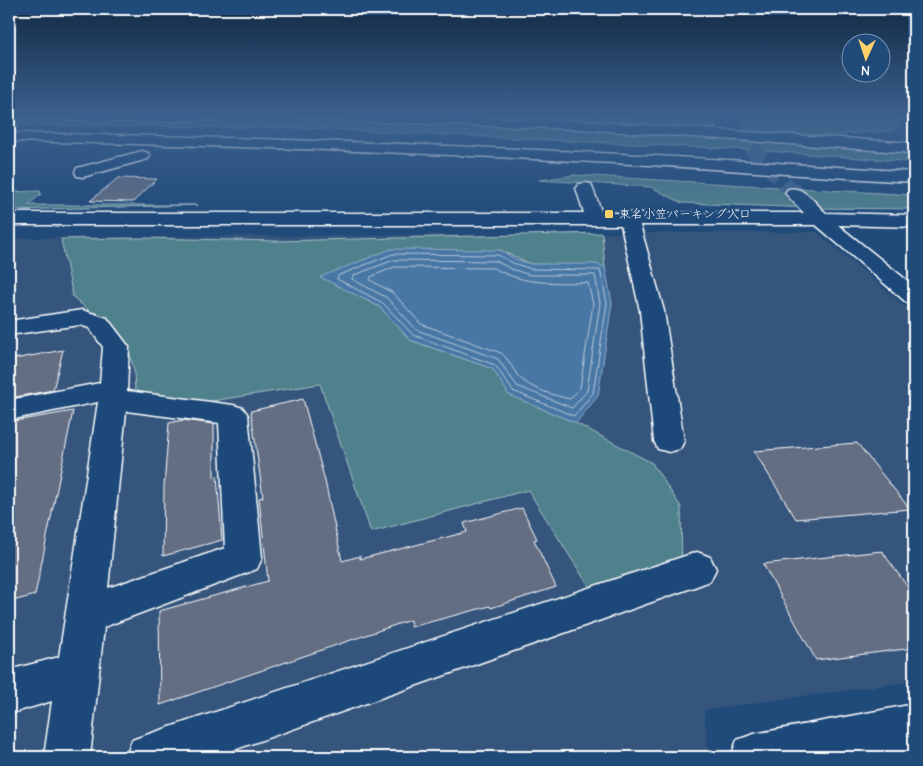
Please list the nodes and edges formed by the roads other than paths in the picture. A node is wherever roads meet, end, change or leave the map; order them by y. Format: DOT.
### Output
graph roads {
  1 [pos="497,152"];
  2 [pos="675,152"];
  3 [pos="142,156"];
  4 [pos="914,167"];
  5 [pos="547,168"];
  6 [pos="83,172"];
  7 [pos="914,178"];
  8 [pos="914,183"];
  9 [pos="585,188"];
  10 [pos="794,193"];
  11 [pos="9,219"];
  12 [pos="595,220"];
  13 [pos="628,220"];
  14 [pos="822,220"];
  15 [pos="914,221"];
  16 [pos="914,297"];
  17 [pos="9,328"];
  18 [pos="112,394"];
  19 [pos="9,410"];
  20 [pos="669,441"];
  21 [pos="697,569"];
  22 [pos="85,615"];
  23 [pos="78,673"];
  24 [pos="9,692"];
  25 [pos="914,727"];
  26 [pos="67,757"];
  27 [pos="149,757"];
  28 [pos="754,757"];
  1 -- 7 [label="main road"];
  2 -- 4 [label="main road"];
  3 -- 6 [label="main road"];
  5 -- 8 [label="main road"];
  9 -- 12 [label="main road"];
  10 -- 14 [label="main road"];
  11 -- 12 [label="main road"];
  12 -- 13 [label="main road"];
  13 -- 14 [label="main road"];
  13 -- 20 [label="main road"];
  14 -- 15 [label="main road"];
  14 -- 16 [label="main road"];
  17 -- 18 [label="main road"];
  18 -- 19 [label="main road"];
  18 -- 22 [label="main road"];
  18 -- 22 [label="main road"];
  21 -- 27 [label="main road"];
  22 -- 23 [label="main road"];
  23 -- 24 [label="main road"];
  23 -- 26 [label="main road"];
  25 -- 28 [label="main road"];
}
